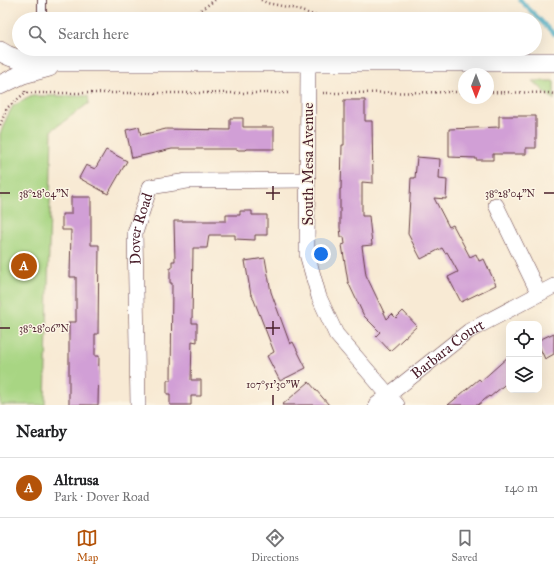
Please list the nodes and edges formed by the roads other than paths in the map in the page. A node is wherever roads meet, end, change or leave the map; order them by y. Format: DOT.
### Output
graph roads {
  1 [pos="42,0"];
  2 [pos="42,12"];
  3 [pos="0,51"];
  4 [pos="72,62"];
  5 [pos="554,62"];
  6 [pos="308,63"];
  7 [pos="0,85"];
  8 [pos="308,180"];
  9 [pos="496,205"];
  10 [pos="554,286"];
  11 [pos="538,294"];
  12 [pos="393,400"];
  13 [pos="138,405"];
  14 [pos="376,405"];
  1 -- 2 [label="lane"];
  3 -- 4 [label="street"];
  4 -- 6 [label="street"];
  4 -- 7 [label="street"];
  5 -- 6 [label="street"];
  6 -- 8 [label="street, South Mesa Avenue"];
  8 -- 12 [label="street, South Mesa Avenue"];
  8 -- 13 [label="street, Dover Road"];
  9 -- 11 [label="street"];
  10 -- 11 [label="street, Barbara Court"];
  11 -- 12 [label="street, Barbara Court"];
  12 -- 14 [label="street, Barbara Court"];
}
